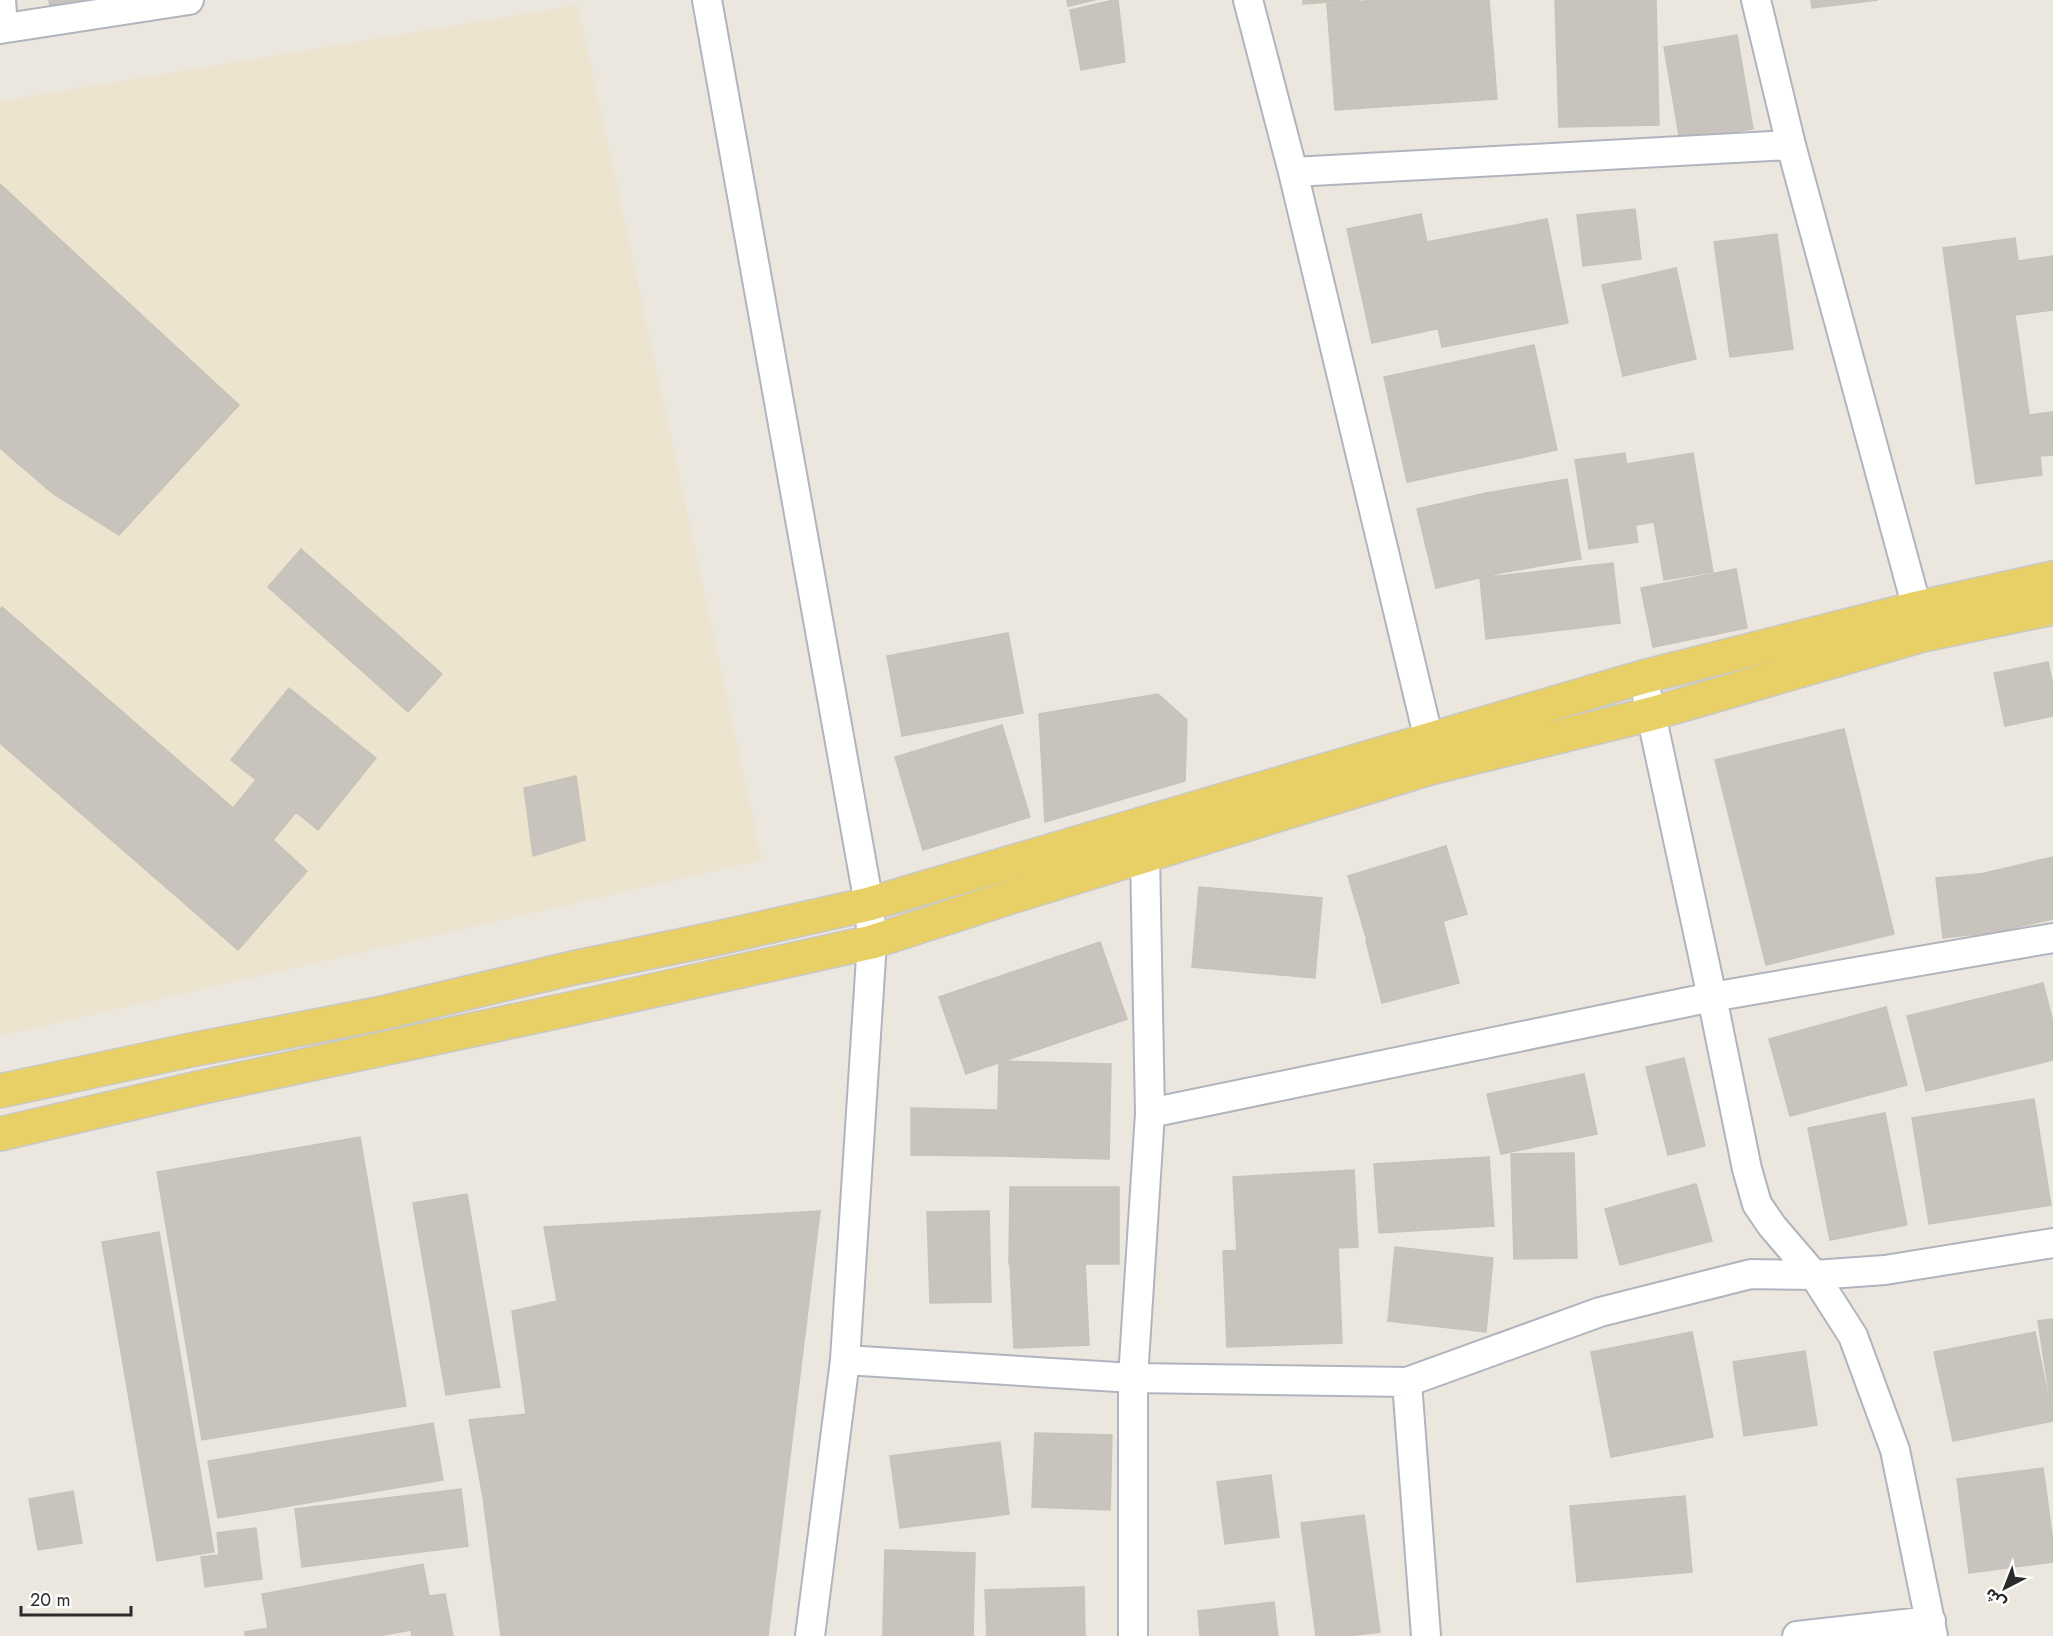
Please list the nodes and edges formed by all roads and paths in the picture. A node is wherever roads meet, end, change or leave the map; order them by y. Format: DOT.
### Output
graph roads {
  1 [pos="1,0"];
  2 [pos="189,0"];
  3 [pos="707,0"];
  4 [pos="1248,0"];
  5 [pos="1756,0"];
  6 [pos="2,28"];
  7 [pos="1791,145"];
  8 [pos="1293,172"];
  9 [pos="2053,578"];
  10 [pos="1917,608"];
  11 [pos="2053,608"];
  12 [pos="1643,677"];
  13 [pos="1651,714"];
  14 [pos="1429,740"];
  15 [pos="1145,855"];
  16 [pos="869,904"];
  17 [pos="2053,938"];
  18 [pos="872,942"];
  19 [pos="1712,997"];
  20 [pos="0,1090"];
  21 [pos="1150,1113"];
  22 [pos="0,1134"];
  23 [pos="2053,1243"];
  24 [pos="1814,1275"];
  25 [pos="845,1360"];
  26 [pos="1132,1378"];
  27 [pos="1407,1382"];
  28 [pos="1932,1628"];
  29 [pos="810,1636"];
  30 [pos="1133,1636"];
  31 [pos="1426,1636"];
  32 [pos="1797,1636"];
  1 -- 6 [label="street"];
  2 -- 6 [label="street"];
  3 -- 16 [label="street"];
  4 -- 8 [label="street"];
  5 -- 7 [label="street"];
  7 -- 8 [label="street"];
  7 -- 10 [label="street"];
  8 -- 14 [label="street"];
  9 -- 10 [label="main road"];
  10 -- 12 [label="main road"];
  11 -- 13 [label="main road"];
  12 -- 13 [label="street"];
  12 -- 14 [label="main road"];
  13 -- 15 [label="main road"];
  13 -- 19 [label="street"];
  14 -- 16 [label="main road"];
  15 -- 18 [label="main road"];
  15 -- 21 [label="street"];
  16 -- 18 [label="street"];
  16 -- 20 [label="main road"];
  17 -- 19 [label="street"];
  18 -- 22 [label="main road"];
  18 -- 25 [label="street"];
  19 -- 21 [label="street"];
  19 -- 24 [label="street"];
  21 -- 26 [label="street"];
  23 -- 24 [label="street"];
  24 -- 27 [label="street"];
  24 -- 28 [label="street"];
  25 -- 26 [label="street"];
  25 -- 29 [label="street"];
  26 -- 27 [label="street"];
  26 -- 30 [label="street"];
  27 -- 31 [label="street"];
  28 -- 32 [label="street"];
}
